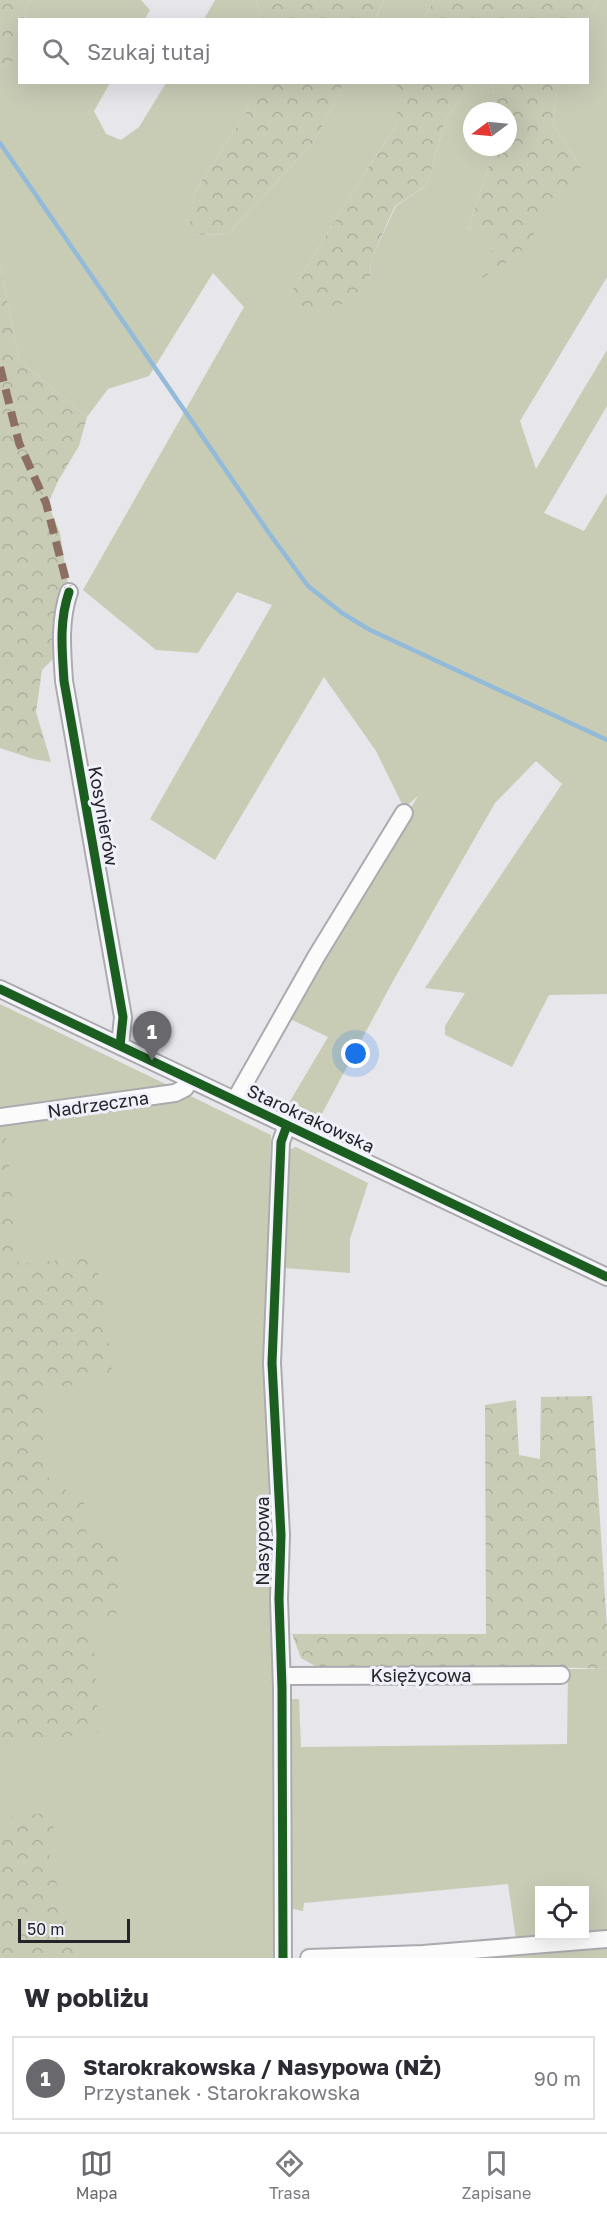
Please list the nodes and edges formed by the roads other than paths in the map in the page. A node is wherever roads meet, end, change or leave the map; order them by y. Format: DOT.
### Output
graph roads {
  1 [pos="69,591"];
  2 [pos="404,813"];
  3 [pos="0,989"];
  4 [pos="120,1046"];
  5 [pos="190,1080"];
  6 [pos="235,1100"];
  7 [pos="0,1117"];
  8 [pos="286,1125"];
  9 [pos="607,1277"];
  10 [pos="561,1675"];
  11 [pos="282,1676"];
  12 [pos="607,1939"];
  13 [pos="283,1958"];
  14 [pos="309,1958"];
  1 -- 4 [label="street, Kosynierów"];
  2 -- 6 [label="street"];
  3 -- 4 [label="street, Starokrakowska"];
  4 -- 5 [label="street, Starokrakowska"];
  5 -- 6 [label="street, Starokrakowska"];
  5 -- 7 [label="street, Nadrzeczna"];
  6 -- 8 [label="street, Starokrakowska"];
  8 -- 9 [label="street, Starokrakowska"];
  8 -- 11 [label="street, Nasypowa"];
  10 -- 11 [label="street, Księżycowa"];
  11 -- 13 [label="street, Nasypowa"];
  12 -- 14 [label="street"];
}
